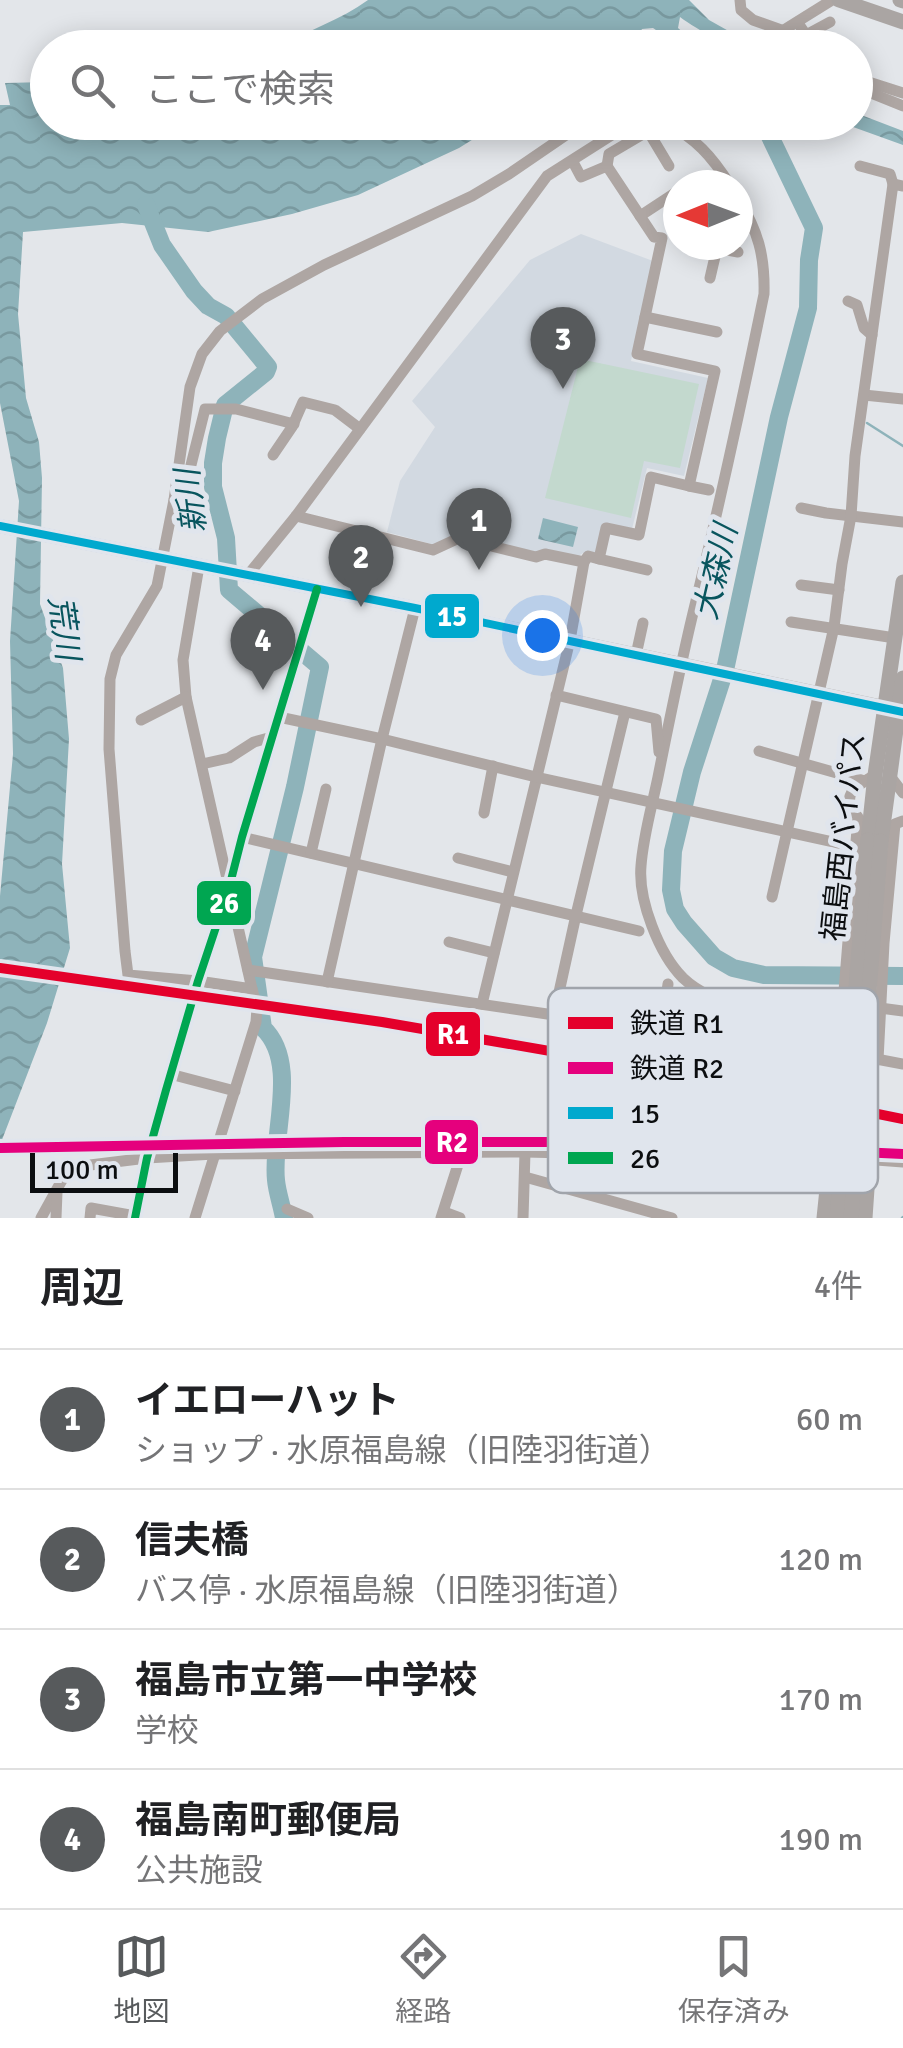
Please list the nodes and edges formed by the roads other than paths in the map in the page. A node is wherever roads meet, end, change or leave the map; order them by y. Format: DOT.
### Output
graph roads {
  1 [pos="740,0"];
  2 [pos="836,0"];
  3 [pos="830,22"];
  4 [pos="903,22"];
  5 [pos="798,23"];
  6 [pos="771,30"];
  7 [pos="785,30"];
  8 [pos="803,30"];
  9 [pos="815,30"];
  10 [pos="873,83"];
  11 [pos="903,93"];
  12 [pos="873,94"];
  13 [pos="903,106"];
  14 [pos="558,140"];
  15 [pos="605,140"];
  16 [pos="633,140"];
  17 [pos="653,140"];
  18 [pos="693,140"];
  19 [pos="572,162"];
  20 [pos="607,166"];
  21 [pos="669,166"];
  22 [pos="860,166"];
  23 [pos="720,170"];
  24 [pos="898,185"];
  25 [pos="663,201"];
  26 [pos="640,216"];
  27 [pos="753,226"];
  28 [pos="662,238"];
  29 [pos="714,260"];
  30 [pos="710,278"];
  31 [pos="848,302"];
  32 [pos="645,318"];
  33 [pos="717,332"];
  34 [pos="872,335"];
  35 [pos="864,394"];
  36 [pos="903,399"];
  37 [pos="294,424"];
  38 [pos="360,429"];
  39 [pos="273,454"];
  40 [pos="689,486"];
  41 [pos="708,490"];
  42 [pos="174,500"];
  43 [pos="800,508"];
  44 [pos="296,516"];
  45 [pos="851,516"];
  46 [pos="903,522"];
  47 [pos="0,526"];
  48 [pos="162,558"];
  49 [pos="599,559"];
  50 [pos="584,562"];
  51 [pos="199,566"];
  52 [pos="648,570"];
  53 [pos="248,575"];
  54 [pos="801,585"];
  55 [pos="317,589"];
  56 [pos="839,590"];
  57 [pos="902,591"];
  58 [pos="415,608"];
  59 [pos="791,622"];
  60 [pos="643,623"];
  61 [pos="834,627"];
  62 [pos="895,638"];
  63 [pos="570,640"];
  64 [pos="636,655"];
  65 [pos="685,666"];
  66 [pos="903,678"];
  67 [pos="556,694"];
  68 [pos="820,694"];
  69 [pos="186,697"];
  70 [pos="896,710"];
  71 [pos="625,712"];
  72 [pos="279,717"];
  73 [pos="142,720"];
  74 [pos="272,737"];
  75 [pos="382,738"];
  76 [pos="758,751"];
  77 [pos="662,753"];
  78 [pos="202,764"];
  79 [pos="802,764"];
  80 [pos="493,766"];
  81 [pos="536,777"];
  82 [pos="877,777"];
  83 [pos="326,789"];
  84 [pos="605,792"];
  85 [pos="903,792"];
  86 [pos="655,803"];
  87 [pos="484,813"];
  88 [pos="903,821"];
  89 [pos="786,832"];
  90 [pos="242,837"];
  91 [pos="869,843"];
  92 [pos="311,853"];
  93 [pos="458,858"];
  94 [pos="897,860"];
  95 [pos="355,863"];
  96 [pos="513,872"];
  97 [pos="229,888"];
  98 [pos="772,897"];
  99 [pos="506,900"];
  100 [pos="576,915"];
  101 [pos="639,930"];
  102 [pos="449,942"];
  103 [pos="494,953"];
  104 [pos="248,970"];
  105 [pos="198,981"];
  106 [pos="327,982"];
  107 [pos="668,984"];
  108 [pos="560,988"];
  109 [pos="667,988"];
  110 [pos="696,988"];
  111 [pos="844,988"];
  112 [pos="857,988"];
  113 [pos="862,988"];
  114 [pos="252,989"];
  115 [pos="482,1004"];
  116 [pos="880,1008"];
  117 [pos="903,1011"];
  118 [pos="548,1014"];
  119 [pos="878,1025"];
  120 [pos="878,1060"];
  121 [pos="903,1064"];
  122 [pos="170,1074"];
  123 [pos="235,1092"];
  124 [pos="462,1152"];
  125 [pos="525,1152"];
  126 [pos="548,1153"];
  127 [pos="214,1154"];
  128 [pos="147,1158"];
  129 [pos="878,1161"];
  130 [pos="903,1162"];
  131 [pos="524,1178"];
  132 [pos="548,1184"];
  133 [pos="56,1189"];
  134 [pos="579,1193"];
  135 [pos="828,1193"];
  136 [pos="839,1193"];
  137 [pos="852,1193"];
  138 [pos="865,1193"];
  139 [pos="620,1204"];
  140 [pos="287,1209"];
  141 [pos="442,1215"];
  142 [pos="135,1217"];
  143 [pos="41,1218"];
  144 [pos="56,1218"];
  145 [pos="90,1218"];
  146 [pos="195,1218"];
  147 [pos="308,1218"];
  148 [pos="460,1218"];
  149 [pos="523,1218"];
  150 [pos="621,1218"];
  151 [pos="672,1218"];
  152 [pos="824,1218"];
  153 [pos="837,1218"];
  154 [pos="851,1218"];
  155 [pos="864,1218"];
  1 -- 6 [label="street"];
  2 -- 4 [label="highway"];
  2 -- 5 [label="street"];
  3 -- 9 [label="street"];
  5 -- 7 [label="street"];
  5 -- 8 [label="street"];
  10 -- 11 [label="street"];
  12 -- 13 [label="street"];
  14 -- 42 [label="street"];
  15 -- 19 [label="street"];
  16 -- 20 [label="street"];
  17 -- 21 [label="street"];
  18 -- 23 [label="street"];
  19 -- 20 [label="street"];
  19 -- 38 [label="street"];
  20 -- 26 [label="street"];
  22 -- 24 [label="street"];
  24 -- 34 [label="street"];
  25 -- 26 [label="street"];
  26 -- 28 [label="street"];
  27 -- 65 [label="street"];
  28 -- 32 [label="street"];
  29 -- 30 [label="street"];
  31 -- 34 [label="street"];
  32 -- 33 [label="street"];
  32 -- 40 [label="street"];
  34 -- 35 [label="street"];
  35 -- 36 [label="street"];
  35 -- 45 [label="street"];
  37 -- 38 [label="street"];
  37 -- 39 [label="street"];
  37 -- 42 [label="street"];
  38 -- 44 [label="street"];
  40 -- 41 [label="street"];
  40 -- 49 [label="street"];
  42 -- 48 [label="street"];
  43 -- 45 [label="street"];
  44 -- 50 [label="street"];
  44 -- 53 [label="street"];
  45 -- 46 [label="street"];
  45 -- 56 [label="street"];
  47 -- 48 [label="main road"];
  48 -- 51 [label="main road"];
  48 -- 105 [label="street"];
  49 -- 50 [label="street"];
  49 -- 52 [label="street"];
  50 -- 63 [label="street"];
  51 -- 53 [label="main road"];
  51 -- 69 [label="street"];
  53 -- 55 [label="main road"];
  54 -- 56 [label="street"];
  55 -- 58 [label="main road"];
  55 -- 72 [label="street"];
  56 -- 61 [label="street"];
  57 -- 62 [label="highway, 福島西バイパス"];
  58 -- 63 [label="main road"];
  58 -- 75 [label="street"];
  59 -- 61 [label="street"];
  60 -- 64 [label="street"];
  61 -- 62 [label="street"];
  61 -- 68 [label="street"];
  62 -- 70 [label="highway, 福島西バイパス"];
  63 -- 64 [label="main road"];
  63 -- 67 [label="street"];
  64 -- 65 [label="main road"];
  65 -- 68 [label="main road"];
  65 -- 77 [label="street"];
  66 -- 70 [label="highway, 福島西バイパス"];
  67 -- 71 [label="street"];
  67 -- 81 [label="street"];
  68 -- 70 [label="main road"];
  68 -- 79 [label="street"];
  69 -- 73 [label="street"];
  69 -- 78 [label="street"];
  70 -- 82 [label="highway, 福島西バイパス"];
  71 -- 77 [label="street"];
  71 -- 84 [label="street"];
  72 -- 74 [label="street"];
  72 -- 75 [label="street"];
  74 -- 78 [label="street"];
  74 -- 90 [label="street"];
  75 -- 80 [label="street"];
  75 -- 95 [label="street"];
  76 -- 79 [label="street"];
  77 -- 86 [label="street"];
  78 -- 97 [label="street"];
  79 -- 82 [label="street"];
  79 -- 89 [label="street"];
  80 -- 81 [label="street"];
  80 -- 87 [label="street"];
  81 -- 84 [label="street"];
  81 -- 96 [label="street"];
  82 -- 85 [label="street"];
  82 -- 91 [label="highway, 福島西バイパス"];
  82 -- 91 [label="street"];
  83 -- 92 [label="street"];
  84 -- 86 [label="street"];
  84 -- 100 [label="street"];
  86 -- 89 [label="street"];
  86 -- 110 [label="street"];
  88 -- 94 [label="street"];
  89 -- 91 [label="street"];
  89 -- 98 [label="street"];
  90 -- 92 [label="street"];
  90 -- 97 [label="street"];
  91 -- 111 [label="street"];
  91 -- 112 [label="highway, 福島西バイパス, bridge"];
  91 -- 113 [label="highway, 福島西バイパス, bridge"];
  92 -- 95 [label="street"];
  93 -- 96 [label="street"];
  94 -- 116 [label="street"];
  95 -- 99 [label="street"];
  95 -- 106 [label="street"];
  96 -- 99 [label="street"];
  97 -- 104 [label="street"];
  97 -- 105 [label="street"];
  99 -- 100 [label="street"];
  99 -- 103 [label="street"];
  100 -- 101 [label="street"];
  100 -- 108 [label="street"];
  102 -- 103 [label="street"];
  103 -- 115 [label="street"];
  104 -- 106 [label="street"];
  104 -- 114 [label="street"];
  105 -- 114 [label="street"];
  105 -- 122 [label="street"];
  106 -- 115 [label="street"];
  107 -- 109 [label="street"];
  114 -- 123 [label="street"];
  115 -- 118 [label="street"];
  116 -- 117 [label="street"];
  116 -- 119 [label="street"];
  120 -- 121 [label="street"];
  122 -- 123 [label="street"];
  122 -- 128 [label="street"];
  123 -- 127 [label="street"];
  124 -- 125 [label="street"];
  124 -- 127 [label="street"];
  124 -- 141 [label="street"];
  125 -- 126 [label="street"];
  125 -- 131 [label="street"];
  127 -- 128 [label="street"];
  127 -- 146 [label="street"];
  128 -- 133 [label="street"];
  128 -- 142 [label="street"];
  129 -- 130 [label="street"];
  131 -- 132 [label="street"];
  131 -- 149 [label="street"];
  133 -- 143 [label="street"];
  133 -- 144 [label="street"];
  134 -- 139 [label="street"];
  135 -- 152 [label="highway"];
  136 -- 153 [label="highway, 福島西バイパス, bridge"];
  137 -- 154 [label="highway, 福島西バイパス, bridge"];
  138 -- 155 [label="highway"];
  139 -- 150 [label="street"];
  139 -- 151 [label="street"];
  140 -- 147 [label="street"];
  141 -- 148 [label="street"];
  142 -- 145 [label="street"];
}
